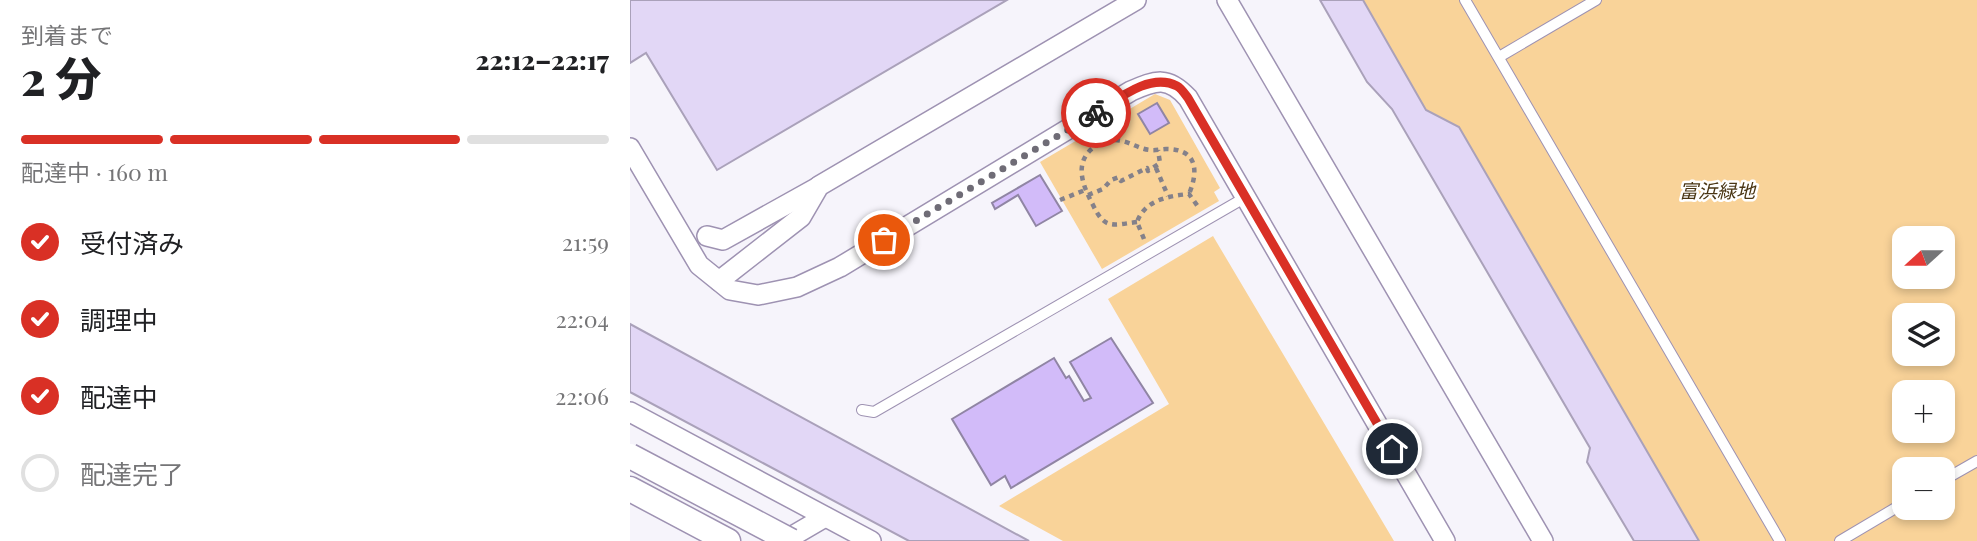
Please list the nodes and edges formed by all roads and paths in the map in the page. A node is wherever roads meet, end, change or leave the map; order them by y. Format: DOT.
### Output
graph roads {
  1 [pos="1136,0"];
  2 [pos="1227,0"];
  3 [pos="1465,0"];
  4 [pos="1596,0"];
  5 [pos="1499,57"];
  6 [pos="630,148"];
  7 [pos="1158,150"];
  8 [pos="1156,167"];
  9 [pos="819,186"];
  10 [pos="1087,193"];
  11 [pos="1189,194"];
  12 [pos="1168,196"];
  13 [pos="1246,197"];
  14 [pos="1060,200"];
  15 [pos="1208,220"];
  16 [pos="1137,222"];
  17 [pos="707,236"];
  18 [pos="1151,253"];
  19 [pos="719,281"];
  20 [pos="862,410"];
  21 [pos="630,412"];
  22 [pos="630,456"];
  23 [pos="1977,461"];
  24 [pos="1955,474"];
  25 [pos="630,488"];
  26 [pos="1892,510"];
  27 [pos="825,517"];
  28 [pos="728,541"];
  29 [pos="784,541"];
  30 [pos="791,541"];
  31 [pos="871,541"];
  32 [pos="1445,541"];
  33 [pos="1543,541"];
  34 [pos="1780,541"];
  35 [pos="1840,541"];
  1 -- 9 [label="street"];
  2 -- 33 [label="street"];
  3 -- 5 [label="lane"];
  4 -- 5 [label="lane"];
  5 -- 34 [label="lane"];
  6 -- 19 [label="street"];
  7 -- 8 [label="path"];
  7 -- 10 [label="path"];
  7 -- 11 [label="path"];
  8 -- 10 [label="path"];
  8 -- 12 [label="path"];
  9 -- 17 [label="street"];
  9 -- 19 [label="street"];
  10 -- 14 [label="path"];
  10 -- 16 [label="path"];
  11 -- 12 [label="path"];
  11 -- 15 [label="path"];
  12 -- 16 [label="path"];
  13 -- 15 [label="lane"];
  13 -- 19 [label="street"];
  13 -- 32 [label="street"];
  15 -- 18 [label="lane"];
  16 -- 18 [label="path"];
  18 -- 20 [label="lane"];
  21 -- 27 [label="street"];
  22 -- 30 [label="street, bridge"];
  23 -- 24 [label="lane"];
  25 -- 28 [label="street"];
  26 -- 35 [label="lane"];
  27 -- 29 [label="street"];
  27 -- 31 [label="street"];
}
